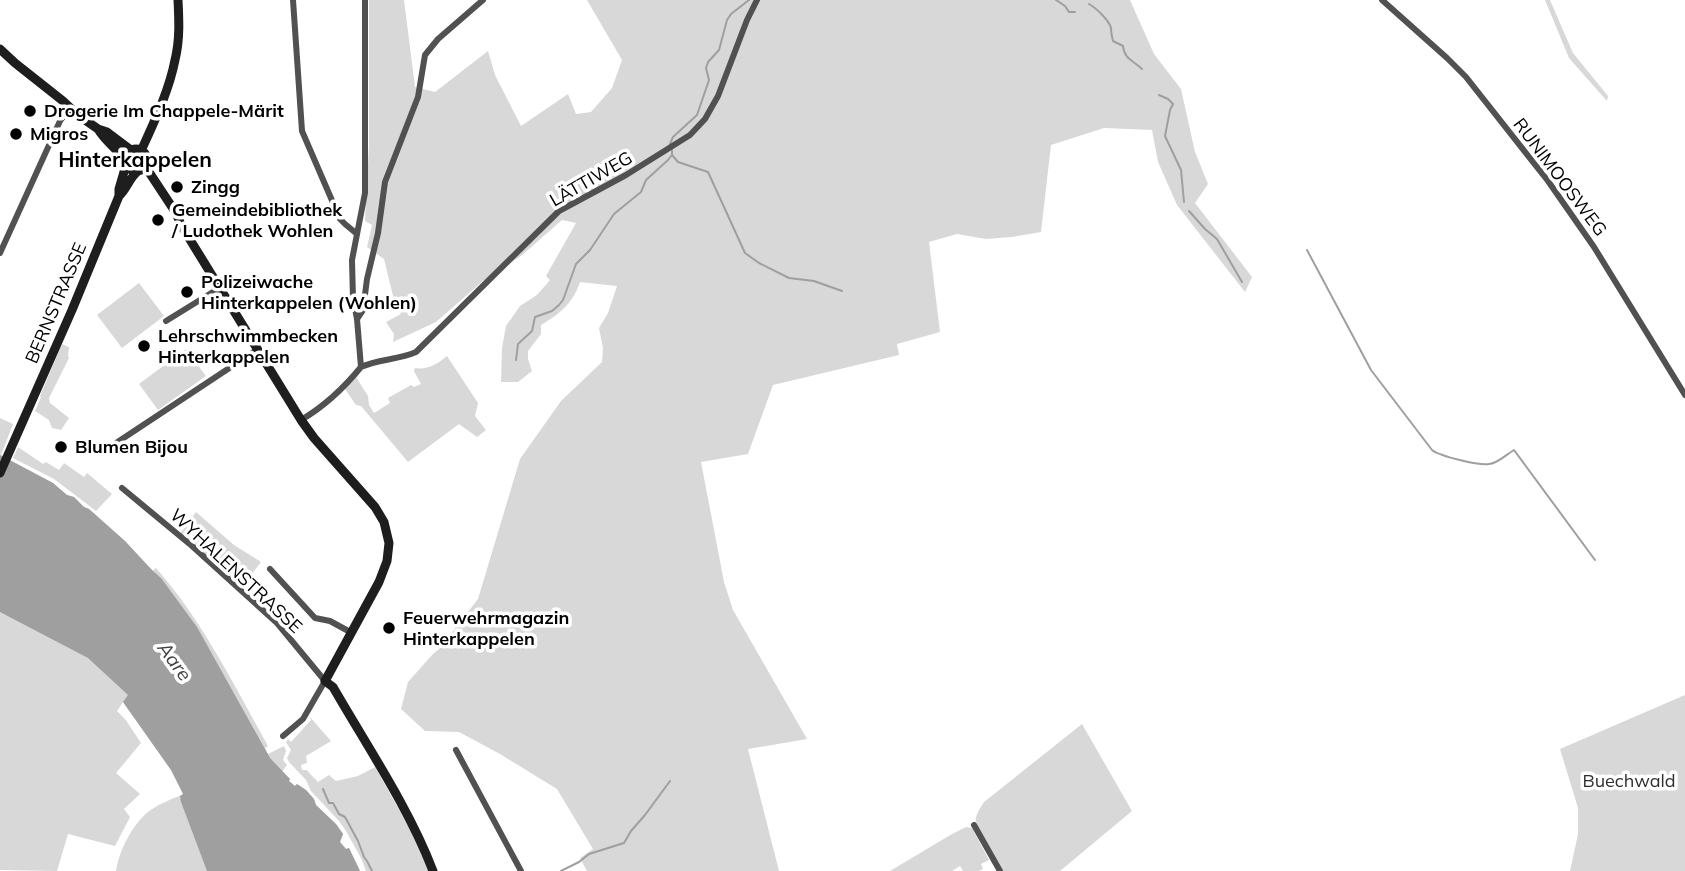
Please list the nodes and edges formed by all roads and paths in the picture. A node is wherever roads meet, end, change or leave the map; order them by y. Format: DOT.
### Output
graph roads {
  1 [pos="178,0"];
  2 [pos="293,0"];
  3 [pos="365,0"];
  4 [pos="483,0"];
  5 [pos="757,0"];
  6 [pos="1381,0"];
  7 [pos="0,49"];
  8 [pos="70,108"];
  9 [pos="98,129"];
  10 [pos="136,151"];
  11 [pos="126,163"];
  12 [pos="141,169"];
  13 [pos="119,197"];
  14 [pos="357,234"];
  15 [pos="0,253"];
  16 [pos="221,288"];
  17 [pos="357,319"];
  18 [pos="166,321"];
  19 [pos="258,349"];
  20 [pos="361,367"];
  21 [pos="1685,395"];
  22 [pos="301,420"];
  23 [pos="107,449"];
  24 [pos="0,473"];
  25 [pos="122,488"];
  26 [pos="270,569"];
  27 [pos="352,633"];
  28 [pos="325,681"];
  29 [pos="283,736"];
  30 [pos="456,750"];
  31 [pos="974,825"];
  32 [pos="433,871"];
  33 [pos="521,871"];
  34 [pos="1000,871"];
  1 -- 10 [label="street"];
  2 -- 14 [label="street"];
  3 -- 14 [label="street"];
  4 -- 17 [label="street"];
  5 -- 20 [label="street, LÄTTIWEG"];
  6 -- 21 [label="street, RUNIMOOSWEG"];
  7 -- 8 [label="street"];
  8 -- 9 [label="street"];
  8 -- 15 [label="street"];
  9 -- 10 [label="street"];
  9 -- 11 [label="street"];
  10 -- 11 [label="street"];
  10 -- 12 [label="street"];
  11 -- 12 [label="street"];
  11 -- 13 [label="street, BERNSTRASSE"];
  12 -- 13 [label="street, BERNSTRASSE"];
  12 -- 16 [label="street"];
  13 -- 24 [label="street, BERNSTRASSE"];
  14 -- 17 [label="street"];
  16 -- 18 [label="street"];
  16 -- 19 [label="street"];
  17 -- 20 [label="street"];
  19 -- 22 [label="street"];
  19 -- 23 [label="street"];
  20 -- 22 [label="street"];
  22 -- 27 [label="street"];
  25 -- 28 [label="street, WYHALENSTRASSE"];
  26 -- 27 [label="street"];
  27 -- 28 [label="street"];
  28 -- 29 [label="street"];
  28 -- 32 [label="street"];
  30 -- 33 [label="street"];
  31 -- 34 [label="street"];
}
